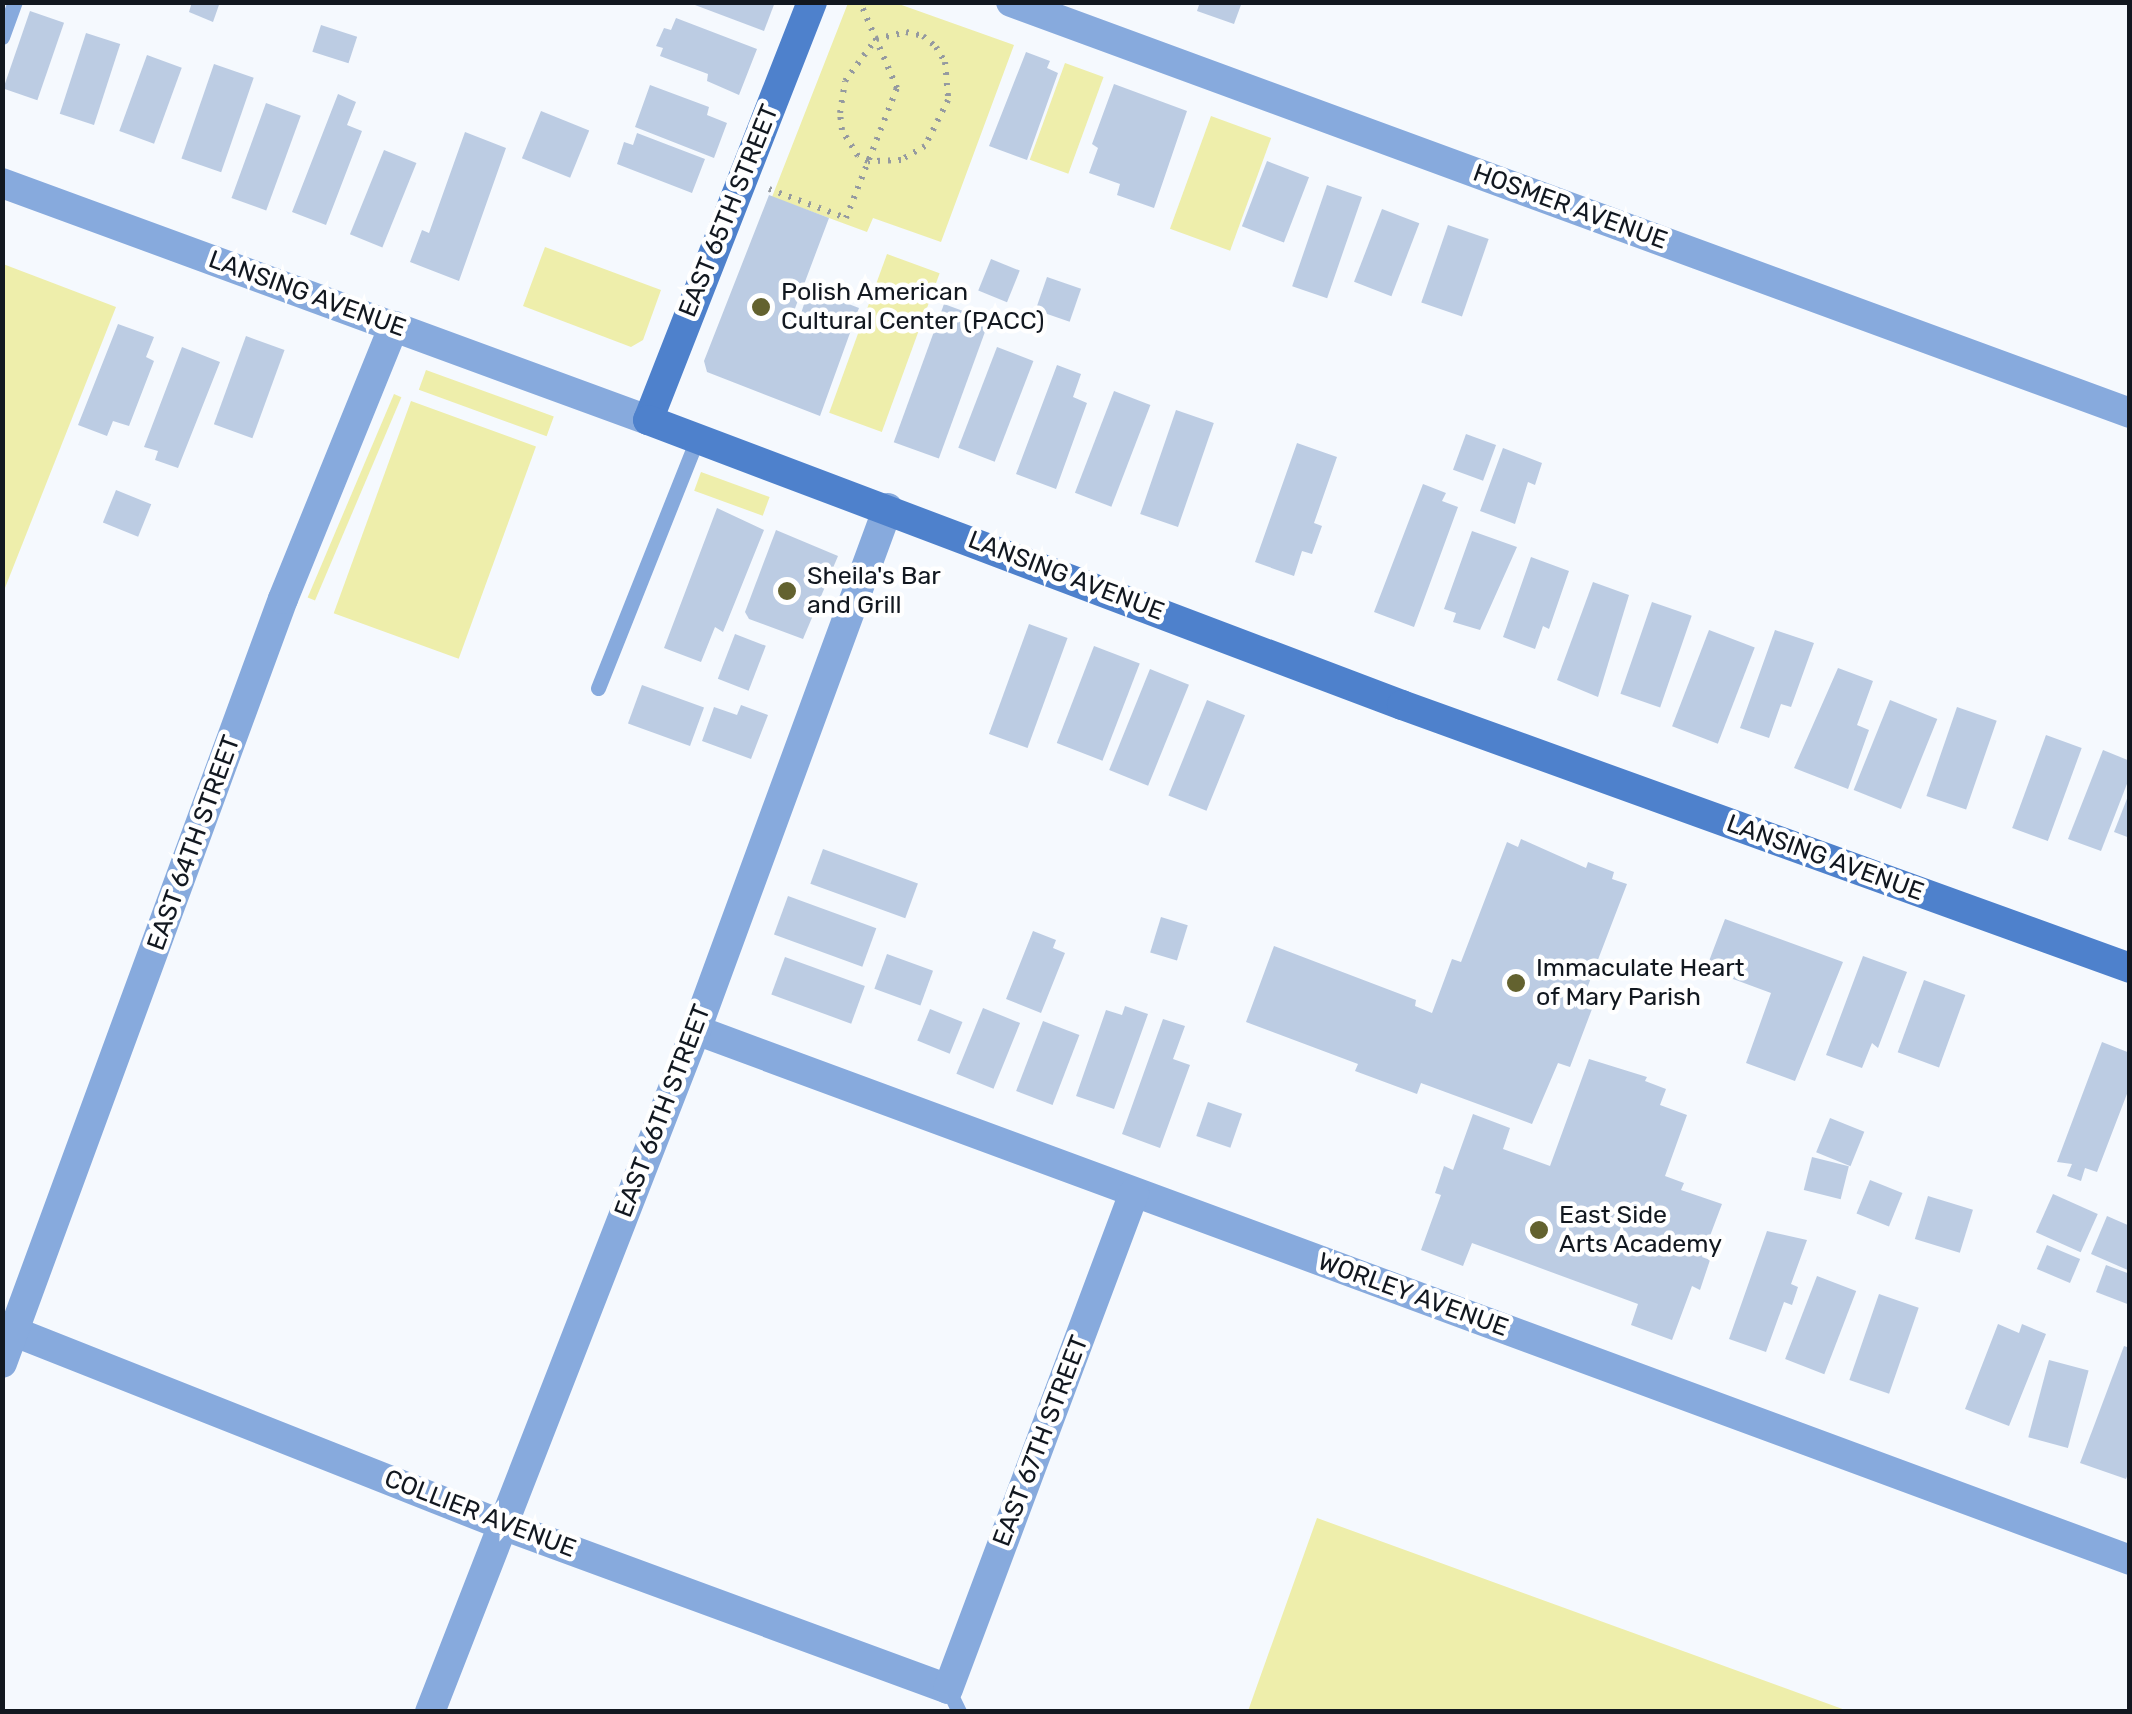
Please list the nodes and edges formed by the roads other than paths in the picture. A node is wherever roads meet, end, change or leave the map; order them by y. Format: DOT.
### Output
graph roads {
  1 [pos="15,2"];
  2 [pos="812,2"];
  3 [pos="1011,2"];
  4 [pos="2,37"];
  5 [pos="2,183"];
  6 [pos="394,326"];
  7 [pos="2130,413"];
  8 [pos="648,420"];
  9 [pos="697,439"];
  10 [pos="888,508"];
  11 [pos="598,688"];
  12 [pos="2130,968"];
  13 [pos="696,1030"];
  14 [pos="1134,1193"];
  15 [pos="15,1332"];
  16 [pos="2,1363"];
  17 [pos="500,1524"];
  18 [pos="2130,1560"];
  19 [pos="954,1700"];
  20 [pos="430,1712"];
  1 -- 4 [label="lane"];
  2 -- 8 [label="street, EAST 65TH STREET"];
  3 -- 7 [label="street, HOSMER AVENUE"];
  5 -- 6 [label="street, LANSING AVENUE"];
  6 -- 8 [label="street, LANSING AVENUE"];
  6 -- 15 [label="street, EAST 64TH STREET"];
  8 -- 9 [label="street, LANSING AVENUE"];
  9 -- 10 [label="street, LANSING AVENUE"];
  9 -- 11 [label="lane"];
  10 -- 12 [label="street, LANSING AVENUE"];
  10 -- 13 [label="street, EAST 66TH STREET"];
  13 -- 14 [label="street, WORLEY AVENUE"];
  13 -- 17 [label="street, EAST 66TH STREET"];
  14 -- 18 [label="street, WORLEY AVENUE"];
  14 -- 19 [label="street, EAST 67TH STREET"];
  15 -- 16 [label="street, EAST 64TH STREET"];
  15 -- 17 [label="street, COLLIER AVENUE"];
  17 -- 19 [label="street, COLLIER AVENUE"];
  17 -- 20 [label="street, EAST 66TH STREET"];
}
